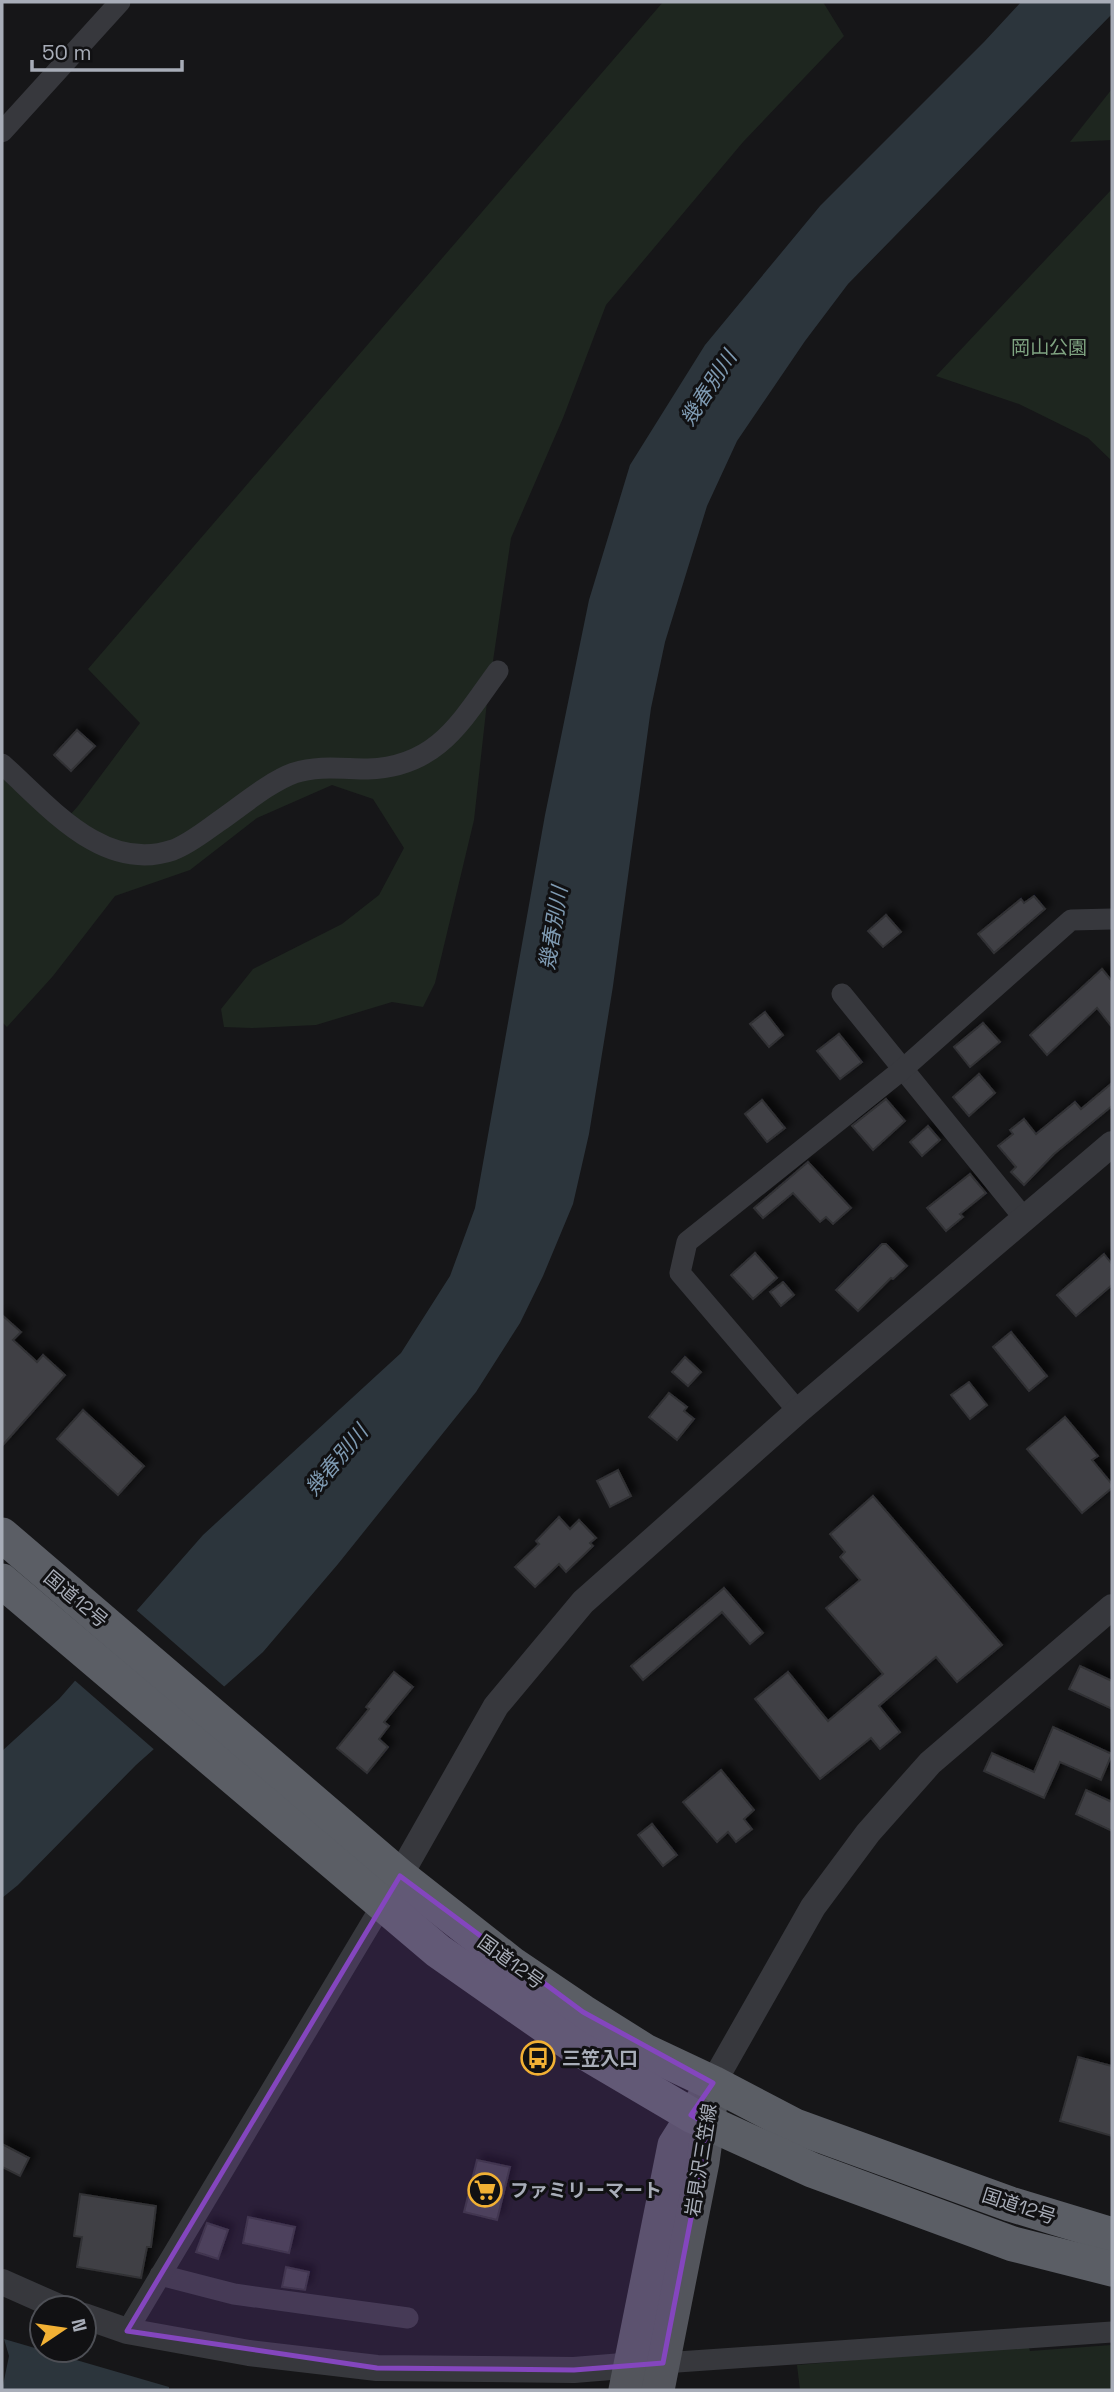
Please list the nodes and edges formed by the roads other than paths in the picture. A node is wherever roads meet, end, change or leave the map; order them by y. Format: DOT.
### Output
graph roads {
  1 [pos="120,2"];
  2 [pos="2,132"];
  3 [pos="498,671"];
  4 [pos="2,764"];
  5 [pos="1112,919"];
  6 [pos="842,994"];
  7 [pos="903,1069"];
  8 [pos="1112,1144"];
  9 [pos="1024,1218"];
  10 [pos="798,1411"];
  11 [pos="2,1535"];
  12 [pos="2,1581"];
  13 [pos="1112,1607"];
  14 [pos="253,1773"];
  15 [pos="400,1876"];
  16 [pos="382,1905"];
  17 [pos="713,2083"];
  18 [pos="700,2120"];
  19 [pos="1112,2235"];
  20 [pos="1112,2269"];
  21 [pos="160,2275"];
  22 [pos="2,2282"];
  23 [pos="29,2294"];
  24 [pos="408,2318"];
  25 [pos="98,2321"];
  26 [pos="127,2331"];
  27 [pos="1112,2332"];
  28 [pos="660,2377"];
  29 [pos="627,2378"];
  1 -- 2 [label="street"];
  3 -- 4 [label="street"];
  5 -- 7 [label="street"];
  6 -- 7 [label="street"];
  7 -- 9 [label="street"];
  7 -- 10 [label="street"];
  8 -- 9 [label="street"];
  9 -- 10 [label="street"];
  10 -- 15 [label="street"];
  11 -- 14 [label="highway, 国道12号"];
  12 -- 14 [label="highway, 国道12号"];
  13 -- 17 [label="street"];
  14 -- 15 [label="highway, 国道12号"];
  14 -- 16 [label="highway, 国道12号"];
  15 -- 16 [label="street"];
  15 -- 17 [label="highway, 国道12号"];
  16 -- 18 [label="highway, 国道12号"];
  16 -- 21 [label="street"];
  17 -- 18 [label="main road, 岩見沢三笠線"];
  17 -- 19 [label="highway, 国道12号"];
  18 -- 20 [label="highway, 国道12号"];
  18 -- 28 [label="main road, 岩見沢三笠線"];
  18 -- 29 [label="main road, 岩見沢三笠線"];
  21 -- 24 [label="street"];
  21 -- 26 [label="street"];
  22 -- 23 [label="street"];
  25 -- 26 [label="street"];
  26 -- 29 [label="street"];
  27 -- 28 [label="street"];
  28 -- 29 [label="street"];
}
